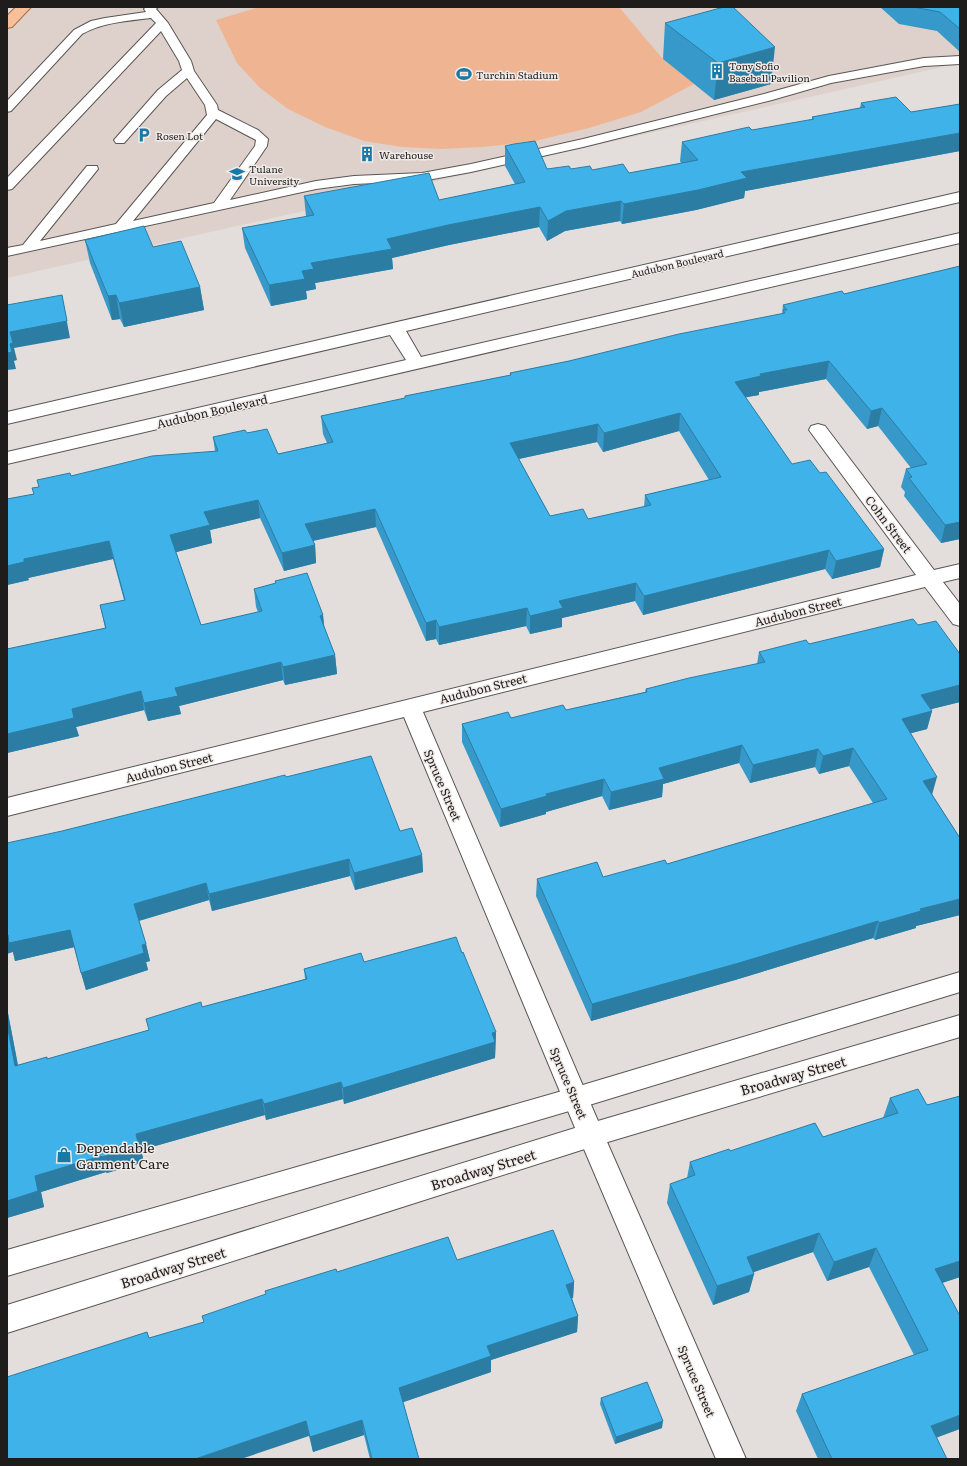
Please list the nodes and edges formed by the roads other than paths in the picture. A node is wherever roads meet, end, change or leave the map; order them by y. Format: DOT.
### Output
graph roads {
  1 [pos="24,7"];
  2 [pos="156,15"];
  3 [pos="7,24"];
  4 [pos="960,60"];
  5 [pos="188,71"];
  6 [pos="7,108"];
  7 [pos="212,112"];
  8 [pos="120,140"];
  9 [pos="92,169"];
  10 [pos="7,186"];
  11 [pos="960,197"];
  12 [pos="219,206"];
  13 [pos="120,228"];
  14 [pos="960,238"];
  15 [pos="27,248"];
  16 [pos="7,252"];
  17 [pos="395,328"];
  18 [pos="417,364"];
  19 [pos="7,418"];
  20 [pos="818,430"];
  21 [pos="7,458"];
  22 [pos="960,571"];
  23 [pos="930,578"];
  24 [pos="960,619"];
  25 [pos="410,706"];
  26 [pos="7,807"];
  27 [pos="960,982"];
  28 [pos="960,1026"];
  29 [pos="576,1098"];
  30 [pos="591,1135"];
  31 [pos="7,1263"];
  32 [pos="7,1319"];
  33 [pos="731,1459"];
  1 -- 3 [label="main road"];
  2 -- 5 [label="lane"];
  2 -- 6 [label="lane"];
  2 -- 10 [label="lane"];
  4 -- 12 [label="lane"];
  5 -- 7 [label="lane"];
  5 -- 8 [label="lane"];
  7 -- 12 [label="lane"];
  7 -- 13 [label="lane"];
  9 -- 15 [label="lane"];
  11 -- 17 [label="street, Audubon Boulevard"];
  12 -- 13 [label="lane"];
  13 -- 15 [label="lane"];
  14 -- 18 [label="street, Audubon Boulevard"];
  15 -- 16 [label="lane"];
  17 -- 18 [label="street"];
  17 -- 19 [label="street, Audubon Boulevard"];
  18 -- 21 [label="street, Audubon Boulevard"];
  20 -- 23 [label="street, Cohn Street"];
  22 -- 23 [label="street, Audubon Street"];
  23 -- 24 [label="street, Cohn Street"];
  23 -- 25 [label="street, Audubon Street"];
  25 -- 26 [label="street, Audubon Street"];
  25 -- 29 [label="street, Spruce Street"];
  27 -- 29 [label="street"];
  28 -- 30 [label="street, Broadway Street"];
  29 -- 30 [label="street, Spruce Street"];
  29 -- 31 [label="street"];
  30 -- 32 [label="street, Broadway Street"];
  30 -- 33 [label="street, Spruce Street"];
}
